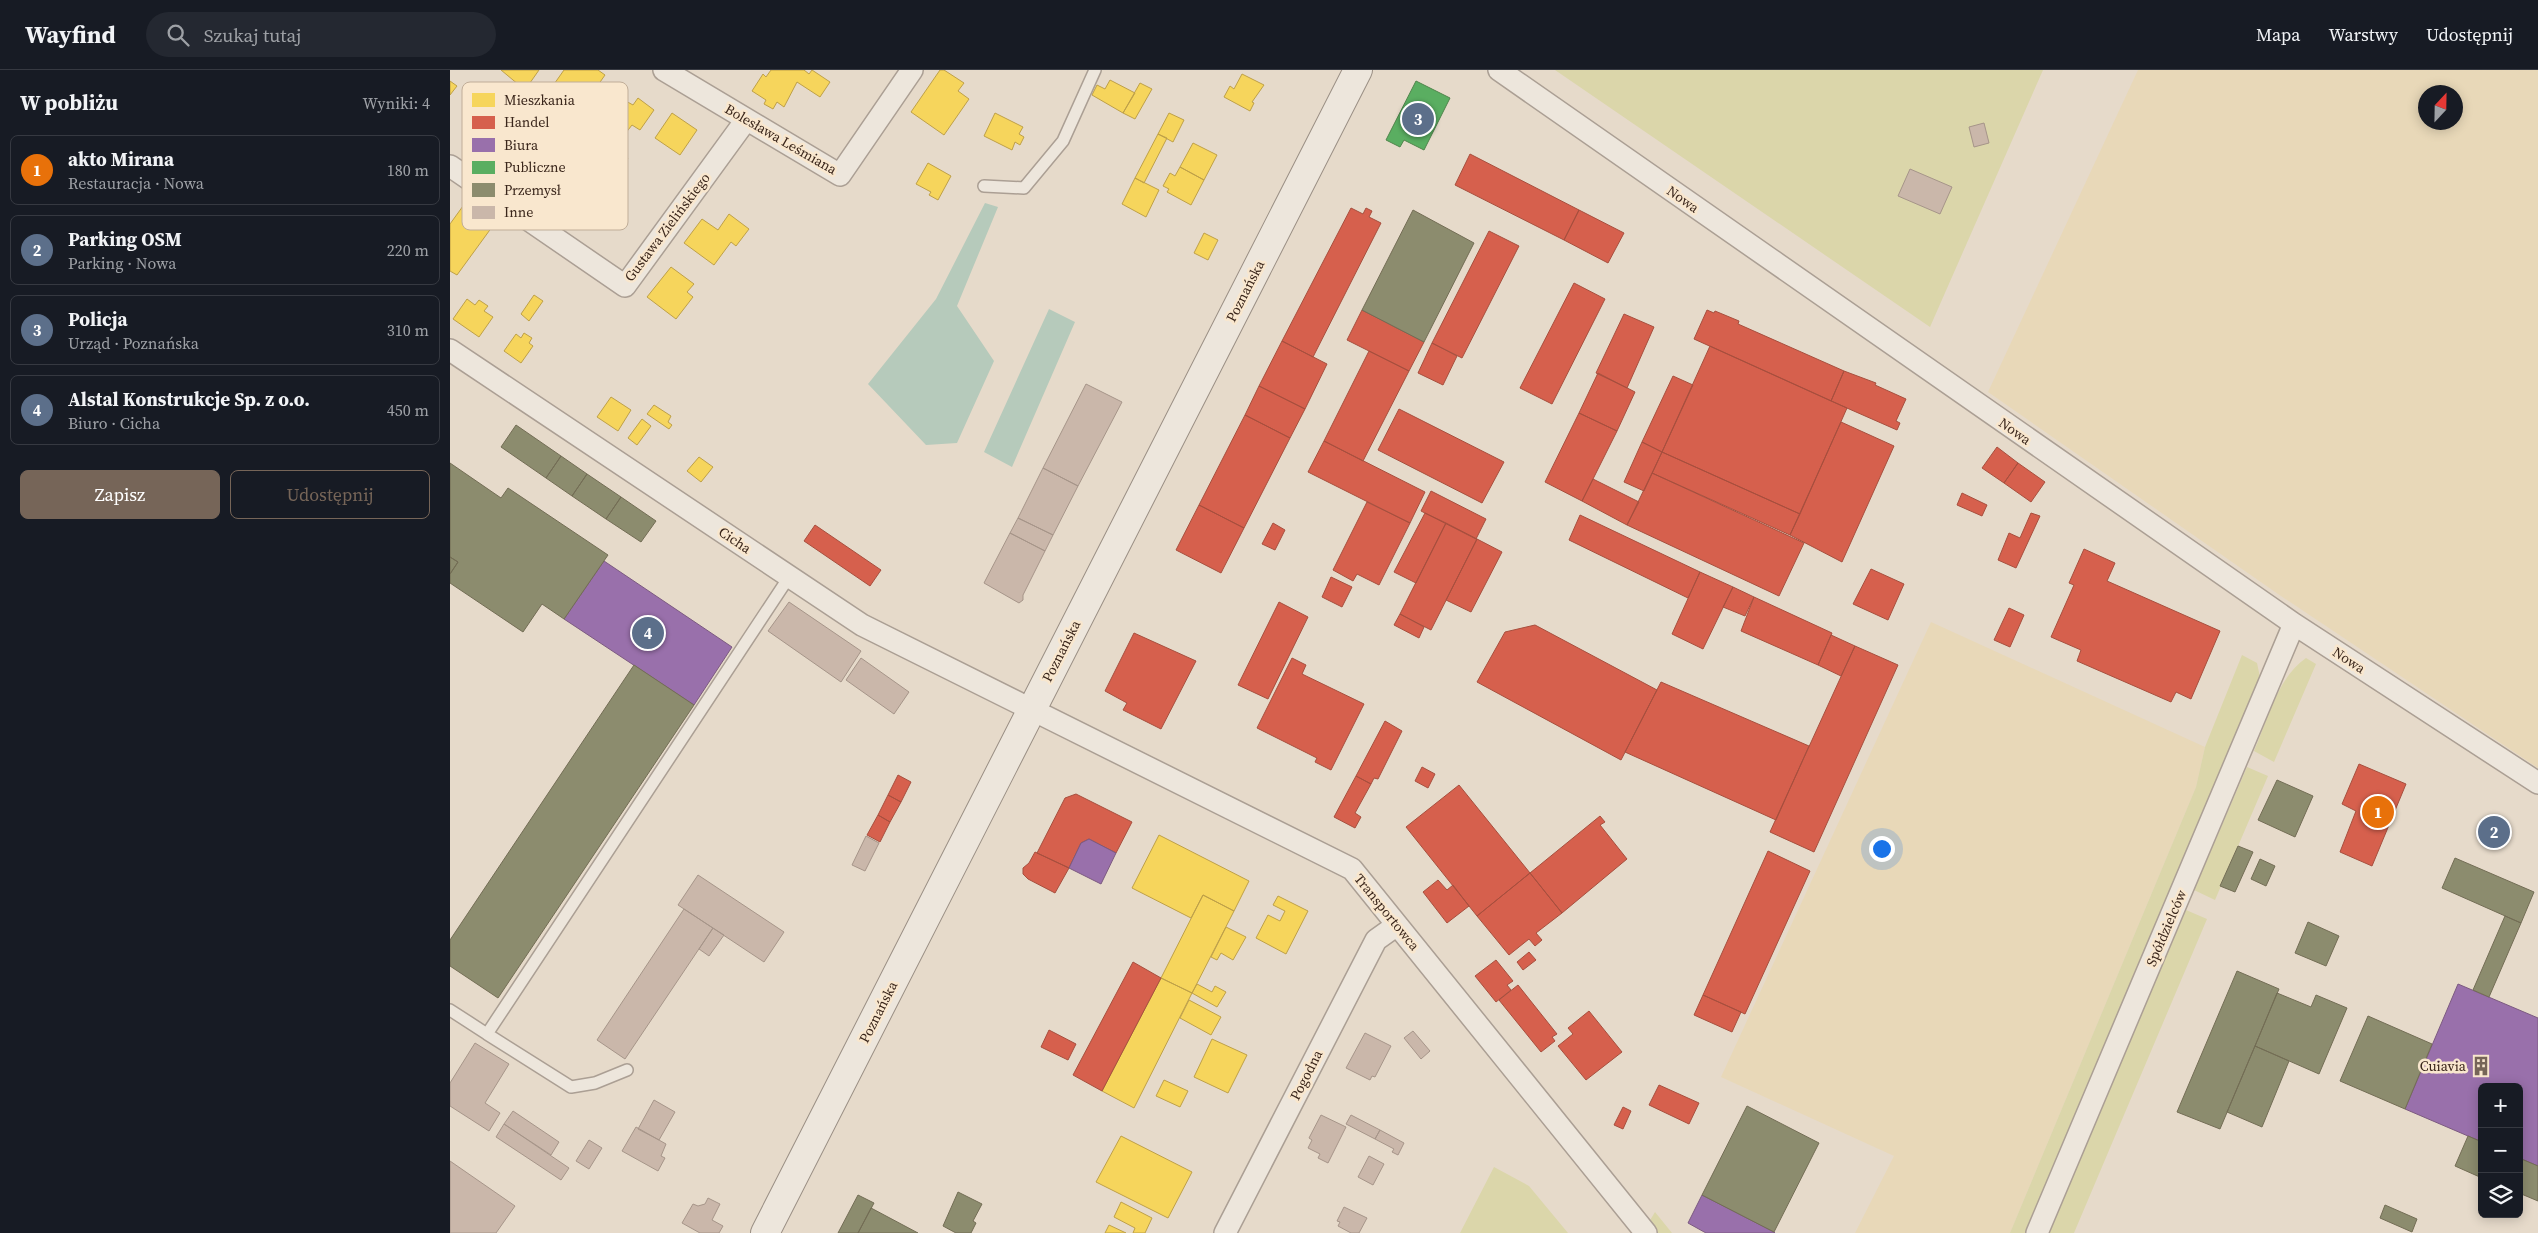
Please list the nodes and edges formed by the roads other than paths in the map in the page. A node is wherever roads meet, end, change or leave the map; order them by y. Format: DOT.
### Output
graph roads {
  1 [pos="664,70"];
  2 [pos="912,70"];
  3 [pos="1095,70"];
  4 [pos="1358,70"];
  5 [pos="1499,70"];
  6 [pos="746,120"];
  7 [pos="450,166"];
  8 [pos="462,174"];
  9 [pos="984,186"];
  10 [pos="543,230"];
  11 [pos="450,350"];
  12 [pos="789,577"];
  13 [pos="2294,624"];
  14 [pos="1031,711"];
  15 [pos="2538,783"];
  16 [pos="1397,925"];
  17 [pos="450,1010"];
  18 [pos="487,1034"];
  19 [pos="627,1070"];
  20 [pos="765,1233"];
  21 [pos="1224,1233"];
  22 [pos="1646,1233"];
  23 [pos="2038,1233"];
  1 -- 6 [label="street, Bolesława Leśmiana"];
  2 -- 6 [label="street, Bolesława Leśmiana"];
  3 -- 9 [label="lane"];
  4 -- 14 [label="main road, Poznańska"];
  5 -- 13 [label="street, Nowa"];
  6 -- 10 [label="street, Gustawa Zielińskiego"];
  7 -- 8 [label="street, Gustawa Zielińskiego"];
  11 -- 12 [label="street, Cicha"];
  12 -- 14 [label="street, Cicha"];
  12 -- 18 [label="lane"];
  13 -- 15 [label="street, Nowa"];
  13 -- 23 [label="street, Spółdzielców"];
  14 -- 16 [label="street, Transportowca"];
  14 -- 20 [label="main road, Poznańska"];
  16 -- 21 [label="street, Pogodna"];
  16 -- 22 [label="street, Transportowca"];
  17 -- 18 [label="lane"];
  18 -- 19 [label="lane"];
}
